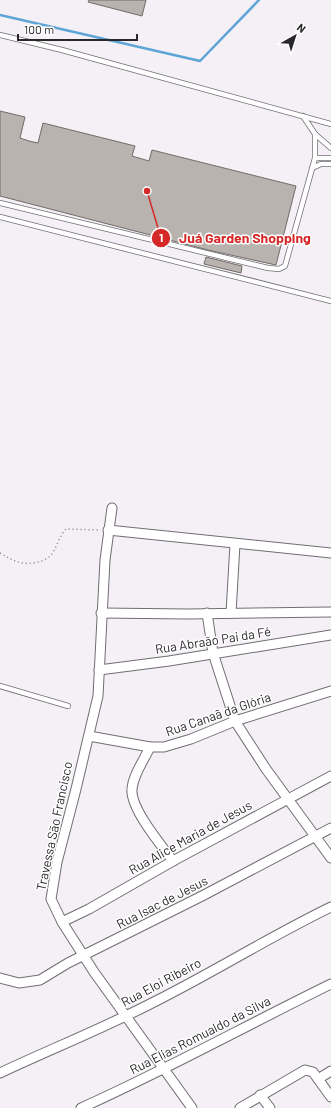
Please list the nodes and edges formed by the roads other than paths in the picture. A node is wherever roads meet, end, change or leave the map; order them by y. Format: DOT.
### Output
graph roads {
  1 [pos="0,36"];
  2 [pos="303,116"];
  3 [pos="331,124"];
  4 [pos="315,134"];
  5 [pos="331,148"];
  6 [pos="315,158"];
  7 [pos="331,158"];
  8 [pos="331,164"];
  9 [pos="312,168"];
  10 [pos="0,203"];
  11 [pos="0,217"];
  12 [pos="331,301"];
  13 [pos="112,508"];
  14 [pos="108,530"];
  15 [pos="235,544"];
  16 [pos="331,553"];
  17 [pos="331,612"];
  18 [pos="101,613"];
  19 [pos="207,613"];
  20 [pos="231,613"];
  21 [pos="331,636"];
  22 [pos="213,653"];
  23 [pos="99,670"];
  24 [pos="0,686"];
  25 [pos="331,691"];
  26 [pos="68,706"];
  27 [pos="235,721"];
  28 [pos="89,736"];
  29 [pos="150,747"];
  30 [pos="331,776"];
  31 [pos="288,799"];
  32 [pos="331,828"];
  33 [pos="316,836"];
  34 [pos="331,858"];
  35 [pos="172,861"];
  36 [pos="331,907"];
  37 [pos="62,922"];
  38 [pos="84,956"];
  39 [pos="0,978"];
  40 [pos="331,984"];
  41 [pos="126,1015"];
  42 [pos="166,1069"];
  43 [pos="331,1071"];
  44 [pos="0,1073"];
  45 [pos="318,1079"];
  46 [pos="260,1096"];
  47 [pos="331,1097"];
  48 [pos="81,1108"];
  49 [pos="192,1108"];
  50 [pos="240,1108"];
  51 [pos="270,1108"];
  1 -- 2 [label="lane"];
  2 -- 3 [label="lane"];
  2 -- 4 [label="lane"];
  4 -- 5 [label="lane"];
  4 -- 6 [label="lane"];
  6 -- 7 [label="lane"];
  6 -- 9 [label="lane"];
  8 -- 9 [label="lane"];
  9 -- 10 [label="lane"];
  11 -- 12 [label="lane"];
  13 -- 14 [label="street, Travessa São Francisco"];
  14 -- 15 [label="street"];
  14 -- 18 [label="street, Travessa São Francisco"];
  15 -- 16 [label="street"];
  15 -- 20 [label="street"];
  17 -- 20 [label="street"];
  18 -- 19 [label="street"];
  18 -- 23 [label="street, Travessa São Francisco"];
  19 -- 20 [label="street"];
  19 -- 22 [label="street"];
  21 -- 22 [label="street, Rua Abraão Pai da Fé"];
  22 -- 23 [label="street, Rua Abraão Pai da Fé"];
  22 -- 27 [label="street"];
  23 -- 28 [label="street, Travessa São Francisco"];
  24 -- 26 [label="lane"];
  25 -- 27 [label="street, Rua Canaã da Glória"];
  27 -- 29 [label="street, Rua Canaã da Glória"];
  27 -- 31 [label="street"];
  28 -- 29 [label="street, Rua Canaã da Glória"];
  28 -- 37 [label="street, Travessa São Francisco"];
  29 -- 35 [label="street"];
  30 -- 31 [label="street, Rua Alice Maria de Jesus"];
  31 -- 33 [label="street"];
  31 -- 35 [label="street, Rua Alice Maria de Jesus"];
  32 -- 33 [label="street, Rua Isac de Jesus"];
  33 -- 34 [label="street"];
  33 -- 38 [label="street, Rua Isac de Jesus"];
  35 -- 37 [label="street, Rua Alice Maria de Jesus"];
  36 -- 41 [label="street, Rua Eloi Ribeiro"];
  37 -- 38 [label="street, Travessa São Francisco"];
  38 -- 39 [label="street, Rua Isac de Jesus"];
  38 -- 41 [label="street, Travessa São Francisco"];
  40 -- 42 [label="street, Rua Elias Romualdo da Silva"];
  41 -- 42 [label="street, Travessa São Francisco"];
  41 -- 44 [label="street, Rua Eloi Ribeiro"];
  42 -- 48 [label="street, Rua Elias Romualdo da Silva"];
  42 -- 49 [label="street, Travessa São Francisco"];
  43 -- 45 [label="street"];
  45 -- 46 [label="street"];
  45 -- 47 [label="street"];
  46 -- 50 [label="street"];
  46 -- 51 [label="street"];
}
